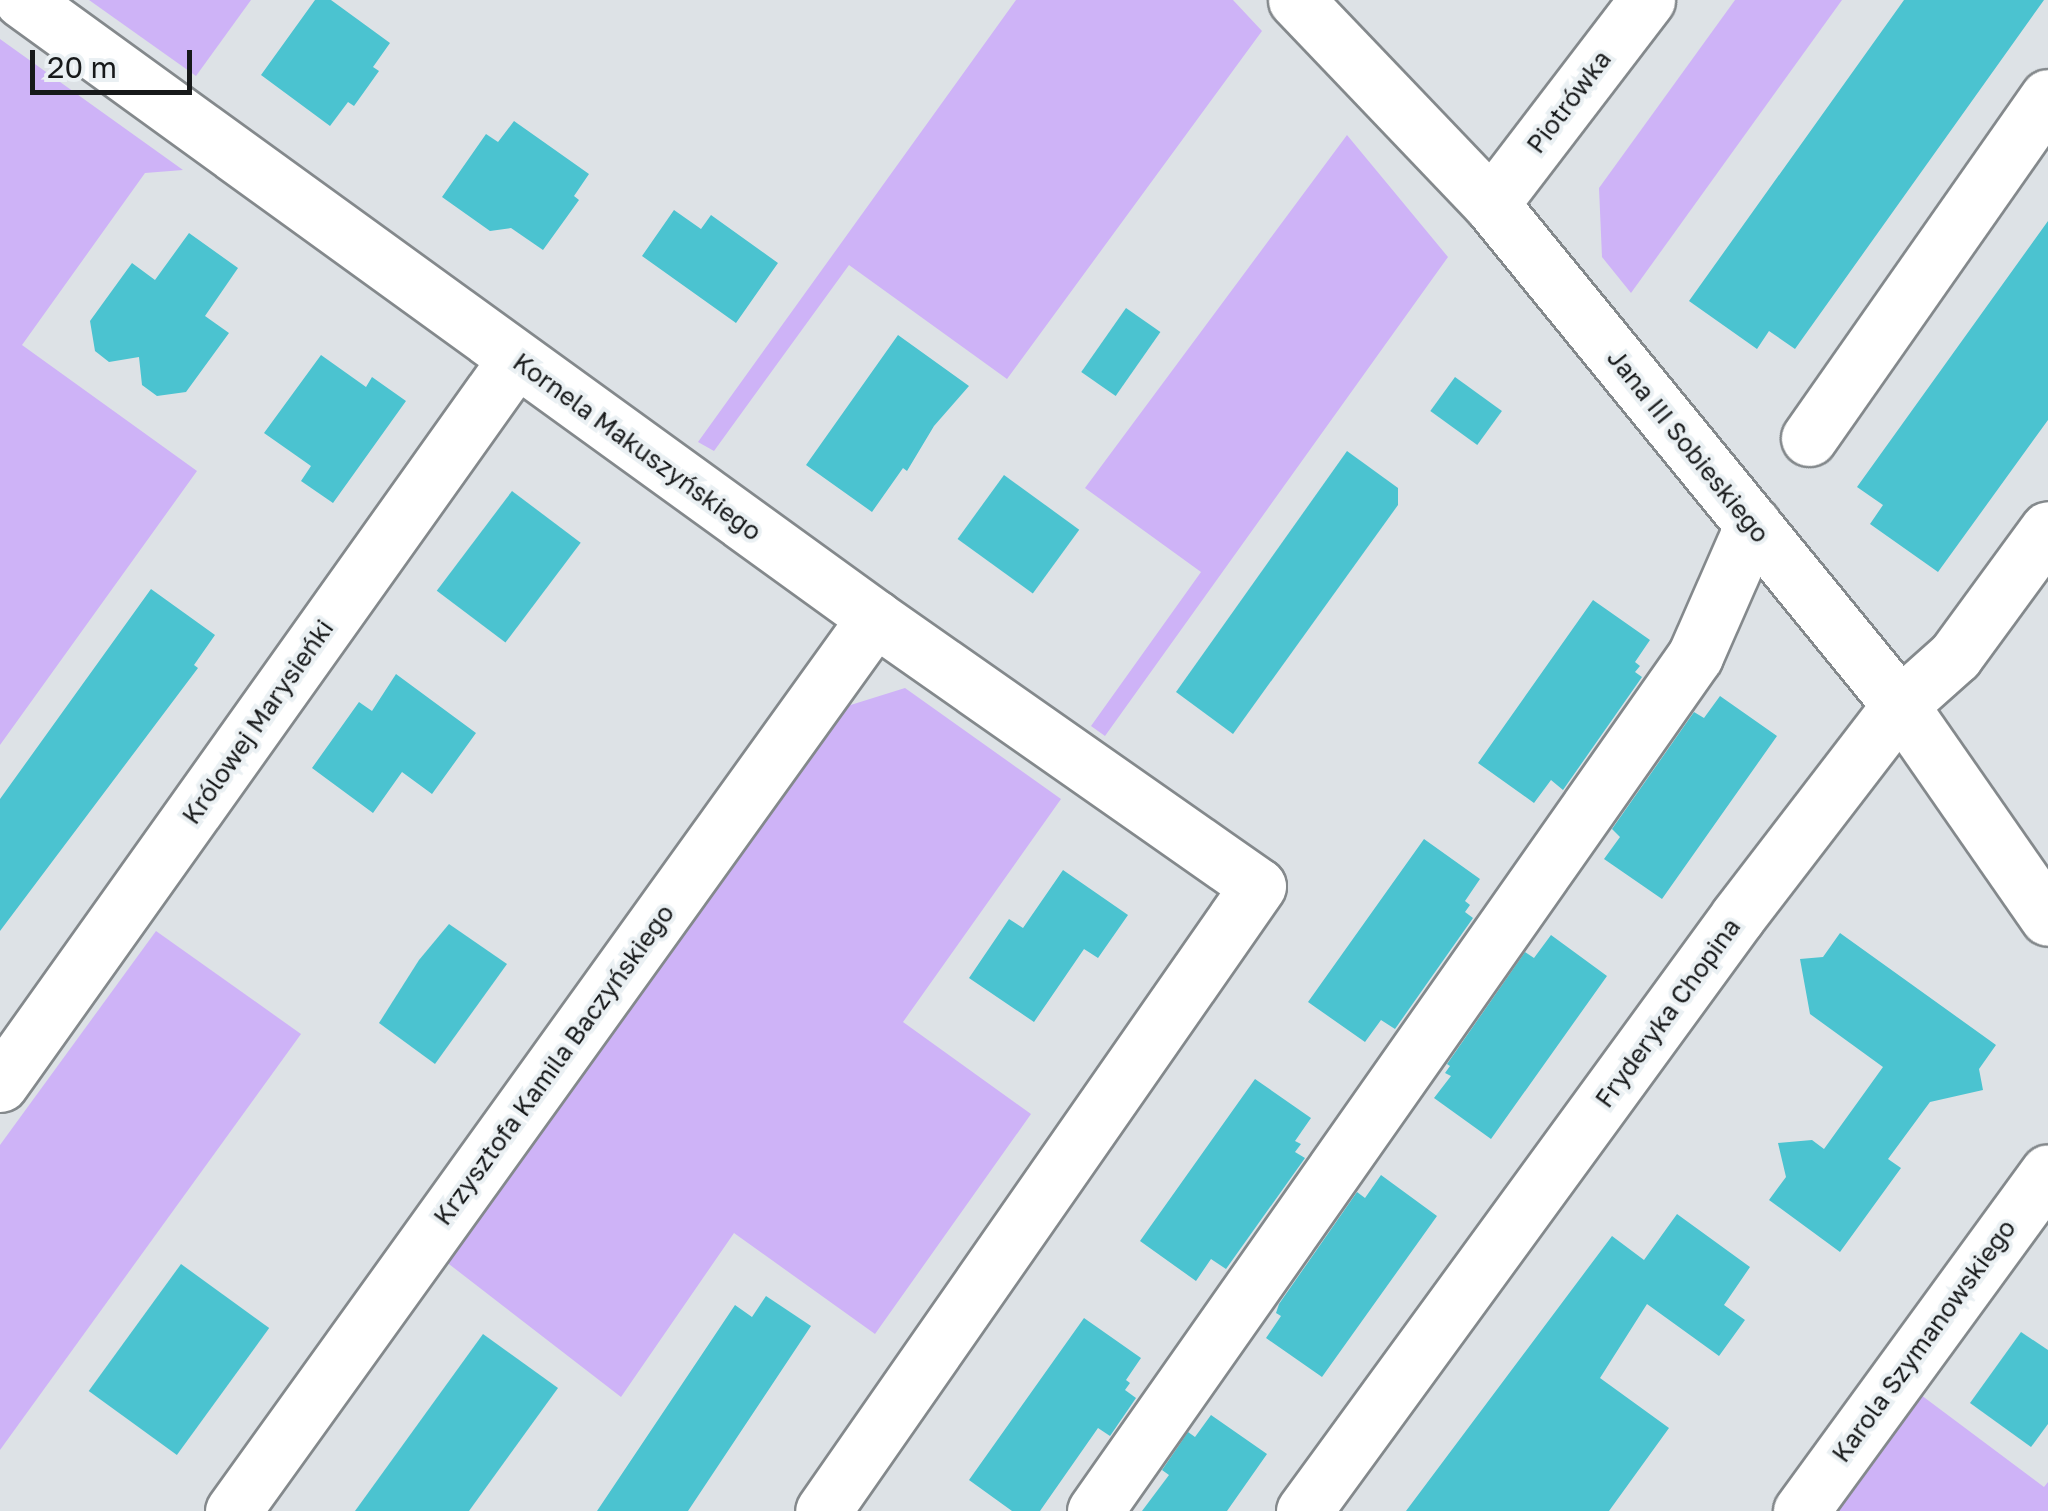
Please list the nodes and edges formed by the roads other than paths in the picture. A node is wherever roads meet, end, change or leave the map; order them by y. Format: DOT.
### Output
graph roads {
  1 [pos="22,0"];
  2 [pos="1296,0"];
  3 [pos="1647,0"];
  4 [pos="2048,97"];
  5 [pos="1491,204"];
  6 [pos="516,360"];
  7 [pos="1809,438"];
  8 [pos="1752,524"];
  9 [pos="2048,529"];
  10 [pos="875,618"];
  11 [pos="1900,705"];
  12 [pos="2048,918"];
  13 [pos="0,1084"];
  14 [pos="2048,1172"];
  15 [pos="232,1511"];
  16 [pos="823,1511"];
  17 [pos="1095,1511"];
  18 [pos="1304,1511"];
  19 [pos="1800,1511"];
  1 -- 6 [label="street, Kornela Makuszyńskiego"];
  2 -- 5 [label="street, Jana III Sobieskiego"];
  3 -- 5 [label="street, Piotrówka"];
  4 -- 7 [label="street"];
  5 -- 8 [label="street, Jana III Sobieskiego"];
  6 -- 10 [label="street, Kornela Makuszyńskiego"];
  6 -- 13 [label="street, Królowej Marysieńki"];
  8 -- 11 [label="street, Jana III Sobieskiego"];
  8 -- 17 [label="street"];
  9 -- 11 [label="street, Fryderyka Chopina"];
  10 -- 15 [label="street, Krzysztofa Kamila Baczyńskiego"];
  10 -- 16 [label="street, Kornela Makuszyńskiego"];
  11 -- 12 [label="street, Jana III Sobieskiego"];
  11 -- 18 [label="street, Fryderyka Chopina"];
  14 -- 19 [label="street, Karola Szymanowskiego"];
}
